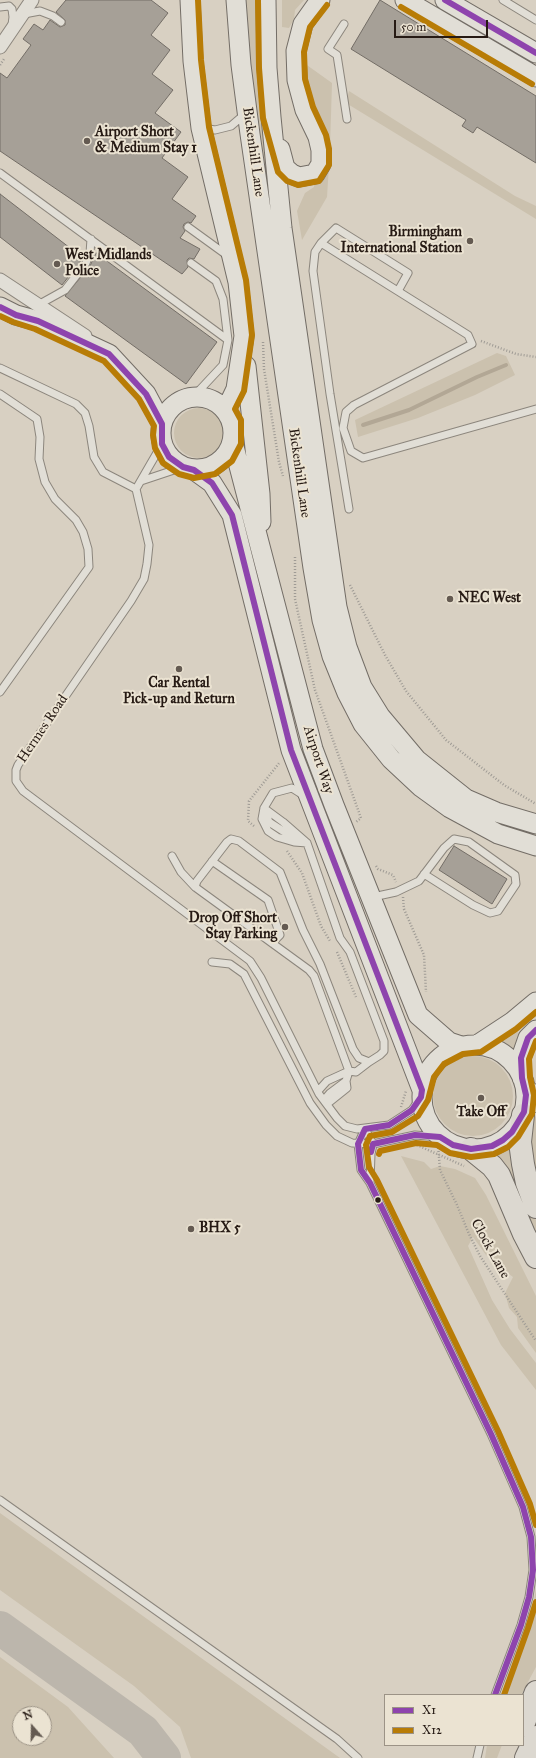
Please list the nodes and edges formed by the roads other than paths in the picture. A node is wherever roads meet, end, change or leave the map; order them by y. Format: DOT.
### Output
graph roads {
  1 [pos="32,0"];
  2 [pos="190,0"];
  3 [pos="236,0"];
  4 [pos="266,0"];
  5 [pos="320,0"];
  6 [pos="405,0"];
  7 [pos="445,0"];
  8 [pos="503,0"];
  9 [pos="0,7"];
  10 [pos="24,14"];
  11 [pos="536,20"];
  12 [pos="61,22"];
  13 [pos="344,24"];
  14 [pos="10,34"];
  15 [pos="0,47"];
  16 [pos="536,53"];
  17 [pos="536,78"];
  18 [pos="247,112"];
  19 [pos="271,116"];
  20 [pos="347,119"];
  21 [pos="201,128"];
  22 [pos="0,173"];
  23 [pos="188,227"];
  24 [pos="91,240"];
  25 [pos="321,243"];
  26 [pos="233,260"];
  27 [pos="191,263"];
  28 [pos="0,280"];
  29 [pos="398,291"];
  30 [pos="38,305"];
  31 [pos="5,312"];
  32 [pos="236,338"];
  33 [pos="109,354"];
  34 [pos="0,368"];
  35 [pos="0,394"];
  36 [pos="194,396"];
  37 [pos="536,409"];
  38 [pos="226,410"];
  39 [pos="162,424"];
  40 [pos="233,443"];
  41 [pos="162,444"];
  42 [pos="189,468"];
  43 [pos="141,481"];
  44 [pos="136,489"];
  45 [pos="349,509"];
  46 [pos="261,555"];
  47 [pos="0,692"];
  48 [pos="310,799"];
  49 [pos="264,808"];
  50 [pos="536,824"];
  51 [pos="307,843"];
  52 [pos="536,846"];
  53 [pos="172,856"];
  54 [pos="212,861"];
  55 [pos="424,874"];
  56 [pos="195,887"];
  57 [pos="371,898"];
  58 [pos="272,943"];
  59 [pos="212,962"];
  60 [pos="320,964"];
  61 [pos="309,970"];
  62 [pos="536,1002"];
  63 [pos="536,1030"];
  64 [pos="469,1046"];
  65 [pos="369,1062"];
  66 [pos="349,1071"];
  67 [pos="527,1083"];
  68 [pos="318,1091"];
  69 [pos="422,1094"];
  70 [pos="325,1102"];
  71 [pos="527,1112"];
  72 [pos="365,1129"];
  73 [pos="358,1144"];
  74 [pos="373,1144"];
  75 [pos="439,1145"];
  76 [pos="468,1158"];
  77 [pos="370,1183"];
  78 [pos="536,1207"];
  79 [pos="536,1257"];
  80 [pos="0,1500"];
  81 [pos="536,1692"];
  82 [pos="495,1694"];
  83 [pos="524,1722"];
  84 [pos="536,1737"];
  85 [pos="480,1746"];
  86 [pos="515,1746"];
  87 [pos="358,1758"];
  88 [pos="477,1758"];
  89 [pos="511,1758"];
  90 [pos="526,1758"];
  1 -- 10 [label="street"];
  2 -- 21 [label="street"];
  3 -- 18 [label="street, Bickenhill Lane"];
  4 -- 19 [label="street, Bickenhill Lane"];
  5 -- 19 [label="street"];
  6 -- 17 [label="street"];
  7 -- 16 [label="street"];
  8 -- 11 [label="lane"];
  9 -- 14 [label="lane"];
  10 -- 12 [label="lane"];
  10 -- 14 [label="street"];
  13 -- 20 [label="lane"];
  14 -- 15 [label="street"];
  18 -- 21 [label="lane"];
  18 -- 52 [label="street, Bickenhill Lane"];
  19 -- 50 [label="street, Bickenhill Lane"];
  21 -- 26 [label="street"];
  22 -- 24 [label="lane"];
  23 -- 26 [label="lane"];
  24 -- 30 [label="lane"];
  24 -- 32 [label="lane"];
  25 -- 29 [label="lane"];
  25 -- 29 [label="lane"];
  25 -- 45 [label="lane"];
  26 -- 32 [label="street"];
  27 -- 32 [label="lane"];
  28 -- 30 [label="street"];
  29 -- 37 [label="lane"];
  30 -- 33 [label="street"];
  31 -- 33 [label="street"];
  32 -- 36 [label="lane"];
  32 -- 38 [label="street"];
  32 -- 46 [label="street"];
  33 -- 39 [label="street"];
  34 -- 44 [label="lane"];
  35 -- 47 [label="lane"];
  36 -- 38 [label="street"];
  36 -- 39 [label="street"];
  38 -- 40 [label="street"];
  39 -- 41 [label="street"];
  40 -- 42 [label="street"];
  40 -- 46 [label="street, Airport Way"];
  41 -- 42 [label="street"];
  41 -- 43 [label="lane"];
  42 -- 43 [label="lane"];
  42 -- 48 [label="street, Airport Way"];
  43 -- 44 [label="lane"];
  44 -- 68 [label="lane, Hermes Road"];
  46 -- 57 [label="street, Airport Way"];
  48 -- 49 [label="lane"];
  48 -- 69 [label="street, Airport Way"];
  49 -- 51 [label="lane"];
  49 -- 51 [label="lane"];
  51 -- 65 [label="lane"];
  53 -- 56 [label="lane"];
  54 -- 56 [label="lane"];
  54 -- 58 [label="lane"];
  54 -- 60 [label="lane"];
  55 -- 55 [label="lane"];
  55 -- 57 [label="lane"];
  56 -- 58 [label="lane"];
  57 -- 64 [label="street, Airport Way"];
  58 -- 61 [label="lane"];
  59 -- 73 [label="lane"];
  60 -- 61 [label="lane"];
  60 -- 65 [label="lane"];
  61 -- 66 [label="lane"];
  62 -- 64 [label="street"];
  63 -- 67 [label="street"];
  64 -- 67 [label="street"];
  64 -- 69 [label="street"];
  65 -- 66 [label="lane"];
  66 -- 68 [label="lane"];
  66 -- 70 [label="lane"];
  67 -- 71 [label="street"];
  68 -- 70 [label="lane"];
  69 -- 72 [label="lane"];
  69 -- 75 [label="street"];
  70 -- 72 [label="lane"];
  71 -- 76 [label="street"];
  71 -- 78 [label="highway"];
  72 -- 73 [label="lane"];
  72 -- 74 [label="lane"];
  73 -- 74 [label="lane"];
  73 -- 77 [label="lane"];
  74 -- 75 [label="lane"];
  74 -- 77 [label="lane"];
  75 -- 76 [label="street"];
  76 -- 79 [label="highway"];
  77 -- 82 [label="lane"];
  80 -- 87 [label="lane"];
  81 -- 83 [label="highway"];
  84 -- 90 [label="highway"];
  85 -- 88 [label="lane"];
  86 -- 89 [label="highway"];
}
